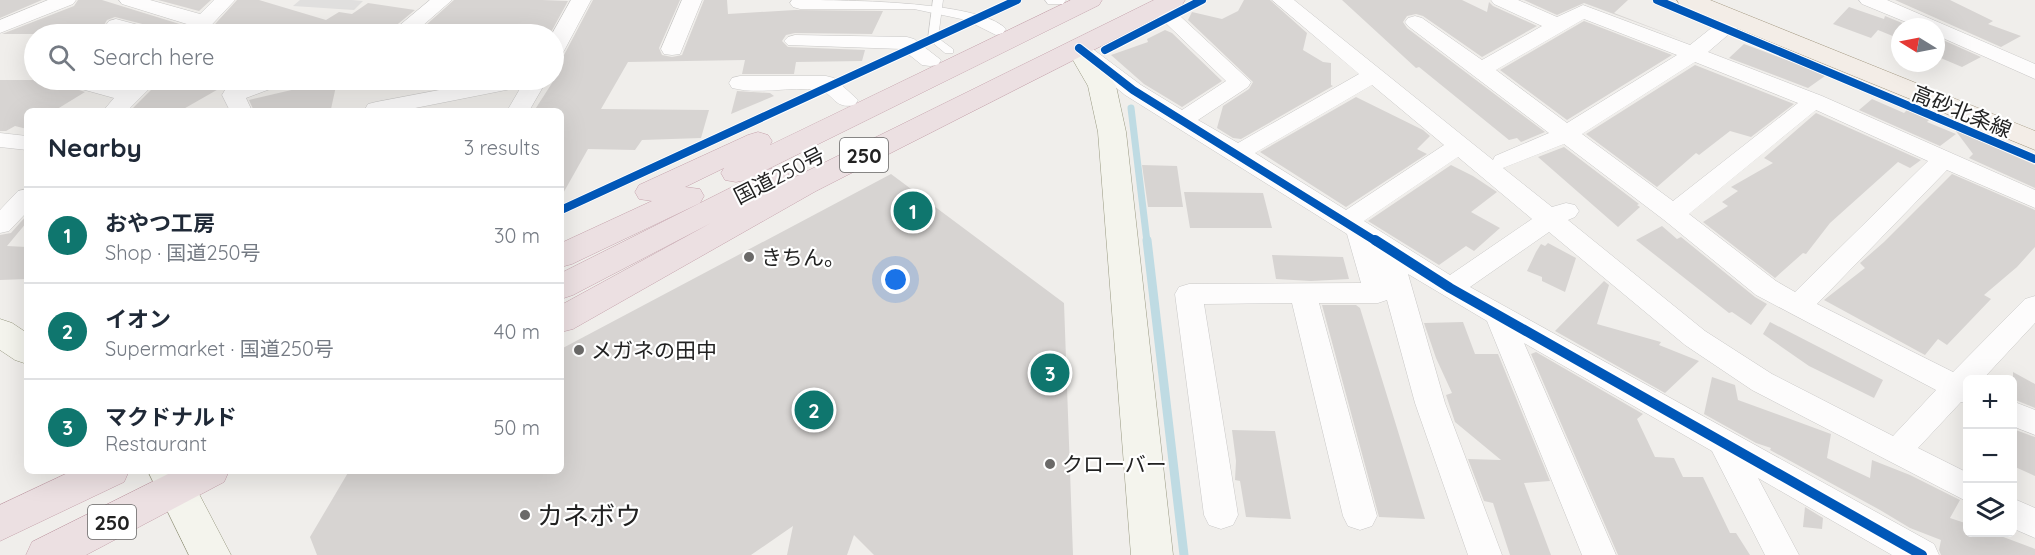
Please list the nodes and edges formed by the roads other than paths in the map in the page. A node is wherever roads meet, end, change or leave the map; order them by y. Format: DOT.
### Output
graph roads {
  1 [pos="66,0"];
  2 [pos="129,0"];
  3 [pos="225,0"];
  4 [pos="442,0"];
  5 [pos="581,0"];
  6 [pos="693,0"];
  7 [pos="1056,0"];
  8 [pos="1090,0"];
  9 [pos="1127,0"];
  10 [pos="1282,0"];
  11 [pos="1302,0"];
  12 [pos="1502,0"];
  13 [pos="1689,0"];
  14 [pos="1869,0"];
  15 [pos="824,2"];
  16 [pos="800,3"];
  17 [pos="1166,3"];
  18 [pos="938,4"];
  19 [pos="1732,9"];
  20 [pos="1914,18"];
  21 [pos="1415,22"];
  22 [pos="196,24"];
  23 [pos="201,24"];
  24 [pos="413,24"];
  25 [pos="1558,25"];
  26 [pos="0,27"];
  27 [pos="996,29"];
  28 [pos="564,31"];
  29 [pos="1945,31"];
  30 [pos="795,41"];
  31 [pos="1079,48"];
  32 [pos="672,49"];
  33 [pos="1693,54"];
  34 [pos="940,56"];
  35 [pos="1481,69"];
  36 [pos="2035,72"];
  37 [pos="1374,74"];
  38 [pos="740,83"];
  39 [pos="95,90"];
  40 [pos="136,90"];
  41 [pos="244,90"];
  42 [pos="472,90"];
  43 [pos="530,90"];
  44 [pos="847,100"];
  45 [pos="908,100"];
  46 [pos="1814,101"];
  47 [pos="122,103"];
  48 [pos="240,108"];
  49 [pos="381,108"];
  50 [pos="520,108"];
  51 [pos="2035,119"];
  52 [pos="1182,120"];
  53 [pos="1566,134"];
  54 [pos="0,140"];
  55 [pos="2035,141"];
  56 [pos="24,143"];
  57 [pos="1460,144"];
  58 [pos="1238,153"];
  59 [pos="1944,159"];
  60 [pos="1504,161"];
  61 [pos="24,200"];
  62 [pos="2035,200"];
  63 [pos="1558,214"];
  64 [pos="1673,214"];
  65 [pos="24,224"];
  66 [pos="0,225"];
  67 [pos="1353,225"];
  68 [pos="564,232"];
  69 [pos="1389,248"];
  70 [pos="564,255"];
  71 [pos="564,285"];
  72 [pos="1450,288"];
  73 [pos="1303,293"];
  74 [pos="1798,306"];
  75 [pos="2035,306"];
  76 [pos="1498,315"];
  77 [pos="564,318"];
  78 [pos="0,332"];
  79 [pos="24,349"];
  80 [pos="1962,390"];
  81 [pos="2017,415"];
  82 [pos="2035,423"];
  83 [pos="1907,439"];
  84 [pos="1724,444"];
  85 [pos="1963,467"];
  86 [pos="104,474"];
  87 [pos="208,474"];
  88 [pos="185,477"];
  89 [pos="1963,486"];
  90 [pos="2017,494"];
  91 [pos="2035,503"];
  92 [pos="2017,514"];
  93 [pos="1221,515"];
  94 [pos="1360,516"];
  95 [pos="0,524"];
  96 [pos="2035,524"];
  97 [pos="47,555"];
  98 [pos="210,555"];
  99 [pos="1152,555"];
  100 [pos="1485,555"];
  101 [pos="1599,555"];
  102 [pos="1782,555"];
  103 [pos="1922,555"];
  1 -- 26 [label="street"];
  2 -- 22 [label="street"];
  3 -- 23 [label="street"];
  4 -- 24 [label="street"];
  5 -- 28 [label="street"];
  6 -- 32 [label="street"];
  7 -- 27 [label="highway"];
  8 -- 45 [label="highway, 国道250号 / 250"];
  9 -- 45 [label="highway, 国道250号 / 250"];
  10 -- 37 [label="street"];
  11 -- 60 [label="street"];
  12 -- 25 [label="street"];
  13 -- 19 [label="main road, 高砂北条線"];
  14 -- 20 [label="street"];
  15 -- 16 [label="street"];
  15 -- 18 [label="street"];
  17 -- 31 [label="highway, 250"];
  17 -- 52 [label="street"];
  18 -- 27 [label="street"];
  18 -- 34 [label="lane"];
  19 -- 33 [label="street"];
  19 -- 51 [label="main road, 高砂北条線"];
  19 -- 55 [label="main road, 高砂北条線"];
  21 -- 35 [label="street"];
  25 -- 33 [label="street"];
  25 -- 35 [label="street"];
  27 -- 34 [label="highway"];
  29 -- 36 [label="street"];
  30 -- 34 [label="street"];
  31 -- 52 [label="street"];
  31 -- 77 [label="highway, 250"];
  31 -- 99 [label="street"];
  33 -- 46 [label="street"];
  33 -- 53 [label="street"];
  34 -- 44 [label="highway"];
  35 -- 53 [label="street"];
  37 -- 57 [label="street"];
  37 -- 58 [label="street"];
  38 -- 44 [label="street"];
  39 -- 47 [label="street"];
  40 -- 47 [label="street"];
  41 -- 48 [label="street"];
  42 -- 49 [label="street"];
  43 -- 50 [label="street"];
  44 -- 68 [label="highway"];
  45 -- 70 [label="highway, 国道250号 / 250"];
  45 -- 71 [label="highway, 国道250号 / 250"];
  46 -- 59 [label="street"];
  46 -- 64 [label="street"];
  52 -- 58 [label="street"];
  53 -- 60 [label="street"];
  53 -- 64 [label="street"];
  54 -- 56 [label="street"];
  57 -- 63 [label="street"];
  57 -- 67 [label="street"];
  58 -- 67 [label="street"];
  59 -- 62 [label="street"];
  59 -- 74 [label="street"];
  60 -- 63 [label="street"];
  61 -- 66 [label="street"];
  63 -- 72 [label="street"];
  63 -- 83 [label="street"];
  63 -- 89 [label="street"];
  64 -- 74 [label="street"];
  65 -- 66 [label="street"];
  67 -- 69 [label="street"];
  67 -- 73 [label="street"];
  69 -- 72 [label="street"];
  69 -- 100 [label="street"];
  72 -- 76 [label="street"];
  73 -- 93 [label="street"];
  73 -- 94 [label="street"];
  74 -- 80 [label="street"];
  75 -- 80 [label="street"];
  76 -- 84 [label="street"];
  76 -- 101 [label="street"];
  78 -- 79 [label="street"];
  80 -- 83 [label="street"];
  81 -- 82 [label="street"];
  83 -- 85 [label="street"];
  84 -- 102 [label="street"];
  84 -- 103 [label="street"];
  86 -- 95 [label="highway, 250"];
  87 -- 88 [label="highway, 250"];
  88 -- 97 [label="highway, 250"];
  88 -- 98 [label="street"];
  90 -- 91 [label="street"];
  92 -- 96 [label="street"];
}
